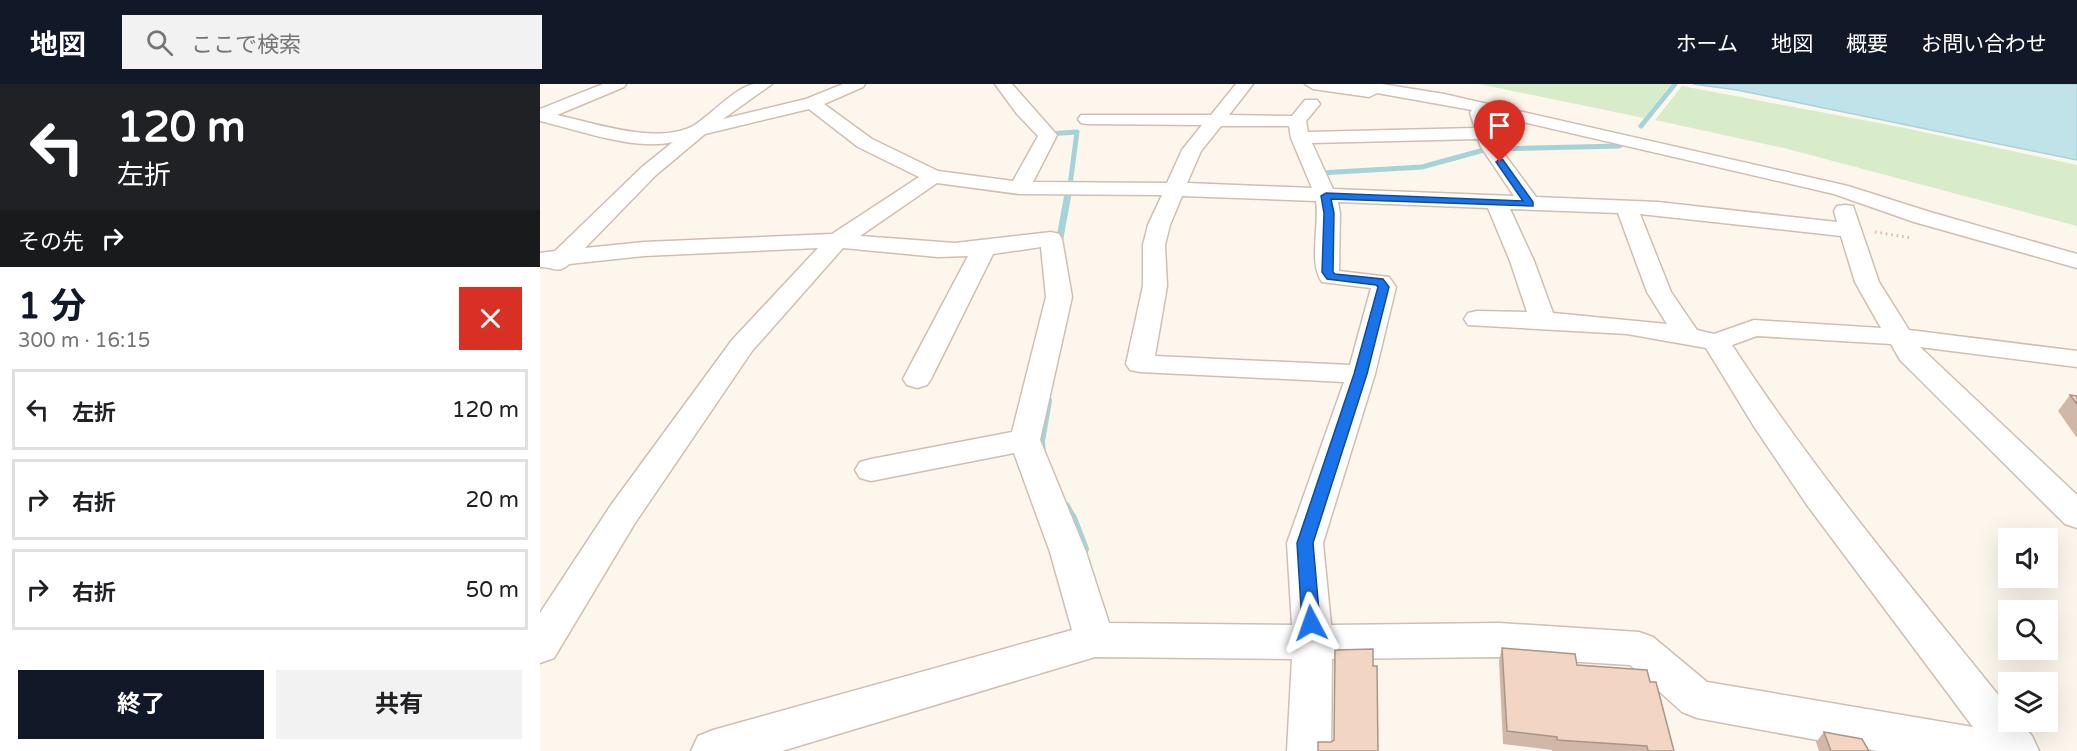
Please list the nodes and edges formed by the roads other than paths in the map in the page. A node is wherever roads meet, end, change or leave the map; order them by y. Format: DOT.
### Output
graph roads {
  1 [pos="618,84"];
  2 [pos="764,84"];
  3 [pos="857,84"];
  4 [pos="1003,84"];
  5 [pos="1245,84"];
  6 [pos="1351,84"];
  7 [pos="1394,84"];
  8 [pos="1417,100"];
  9 [pos="812,103"];
  10 [pos="1305,112"];
  11 [pos="1478,112"];
  12 [pos="540,115"];
  13 [pos="1087,119"];
  14 [pos="1215,120"];
  15 [pos="700,128"];
  16 [pos="1485,133"];
  17 [pos="933,176"];
  18 [pos="1788,177"];
  19 [pos="1019,188"];
  20 [pos="1175,190"];
  21 [pos="1326,196"];
  22 [pos="1842,199"];
  23 [pos="1497,203"];
  24 [pos="1530,204"];
  25 [pos="1627,207"];
  26 [pos="1922,217"];
  27 [pos="1851,230"];
  28 [pos="837,241"];
  29 [pos="2077,246"];
  30 [pos="984,248"];
  31 [pos="2077,254"];
  32 [pos="2050,259"];
  33 [pos="551,260"];
  34 [pos="2077,261"];
  35 [pos="2077,267"];
  36 [pos="540,276"];
  37 [pos="1477,319"];
  38 [pos="1542,320"];
  39 [pos="1900,337"];
  40 [pos="1701,338"];
  41 [pos="2077,359"];
  42 [pos="1360,374"];
  43 [pos="917,379"];
  44 [pos="1025,440"];
  45 [pos="872,470"];
  46 [pos="2077,514"];
  47 [pos="1095,640"];
  48 [pos="1313,642"];
  49 [pos="540,646"];
  50 [pos="713,751"];
  51 [pos="1309,751"];
  52 [pos="1990,751"];
  53 [pos="2017,751"];
  1 -- 12 [label="street"];
  2 -- 15 [label="street"];
  3 -- 9 [label="street"];
  4 -- 19 [label="street"];
  5 -- 14 [label="street"];
  6 -- 18 [label="street"];
  7 -- 29 [label="street"];
  8 -- 10 [label="street"];
  9 -- 15 [label="street"];
  9 -- 17 [label="street"];
  10 -- 14 [label="street"];
  10 -- 16 [label="street"];
  10 -- 21 [label="street"];
  11 -- 16 [label="street"];
  12 -- 15 [label="street"];
  13 -- 14 [label="street"];
  14 -- 20 [label="street"];
  15 -- 33 [label="street"];
  16 -- 24 [label="street"];
  17 -- 19 [label="street"];
  17 -- 28 [label="street"];
  18 -- 22 [label="street"];
  18 -- 26 [label="street"];
  19 -- 20 [label="street"];
  20 -- 21 [label="street"];
  20 -- 42 [label="street"];
  21 -- 23 [label="street"];
  21 -- 42 [label="street"];
  22 -- 26 [label="street"];
  22 -- 27 [label="street"];
  23 -- 24 [label="street"];
  23 -- 38 [label="street"];
  24 -- 25 [label="street"];
  25 -- 27 [label="street"];
  25 -- 40 [label="street"];
  26 -- 31 [label="street"];
  26 -- 34 [label="street"];
  27 -- 39 [label="street"];
  28 -- 30 [label="street"];
  28 -- 33 [label="street"];
  28 -- 49 [label="street"];
  30 -- 43 [label="street"];
  30 -- 44 [label="street"];
  32 -- 35 [label="street"];
  33 -- 36 [label="street"];
  37 -- 38 [label="street"];
  38 -- 40 [label="street"];
  39 -- 40 [label="street"];
  39 -- 41 [label="street"];
  39 -- 46 [label="street"];
  40 -- 53 [label="street"];
  42 -- 48 [label="street"];
  44 -- 45 [label="street"];
  44 -- 47 [label="street"];
  47 -- 48 [label="street"];
  47 -- 50 [label="street"];
  48 -- 51 [label="street"];
  48 -- 52 [label="street"];
}
